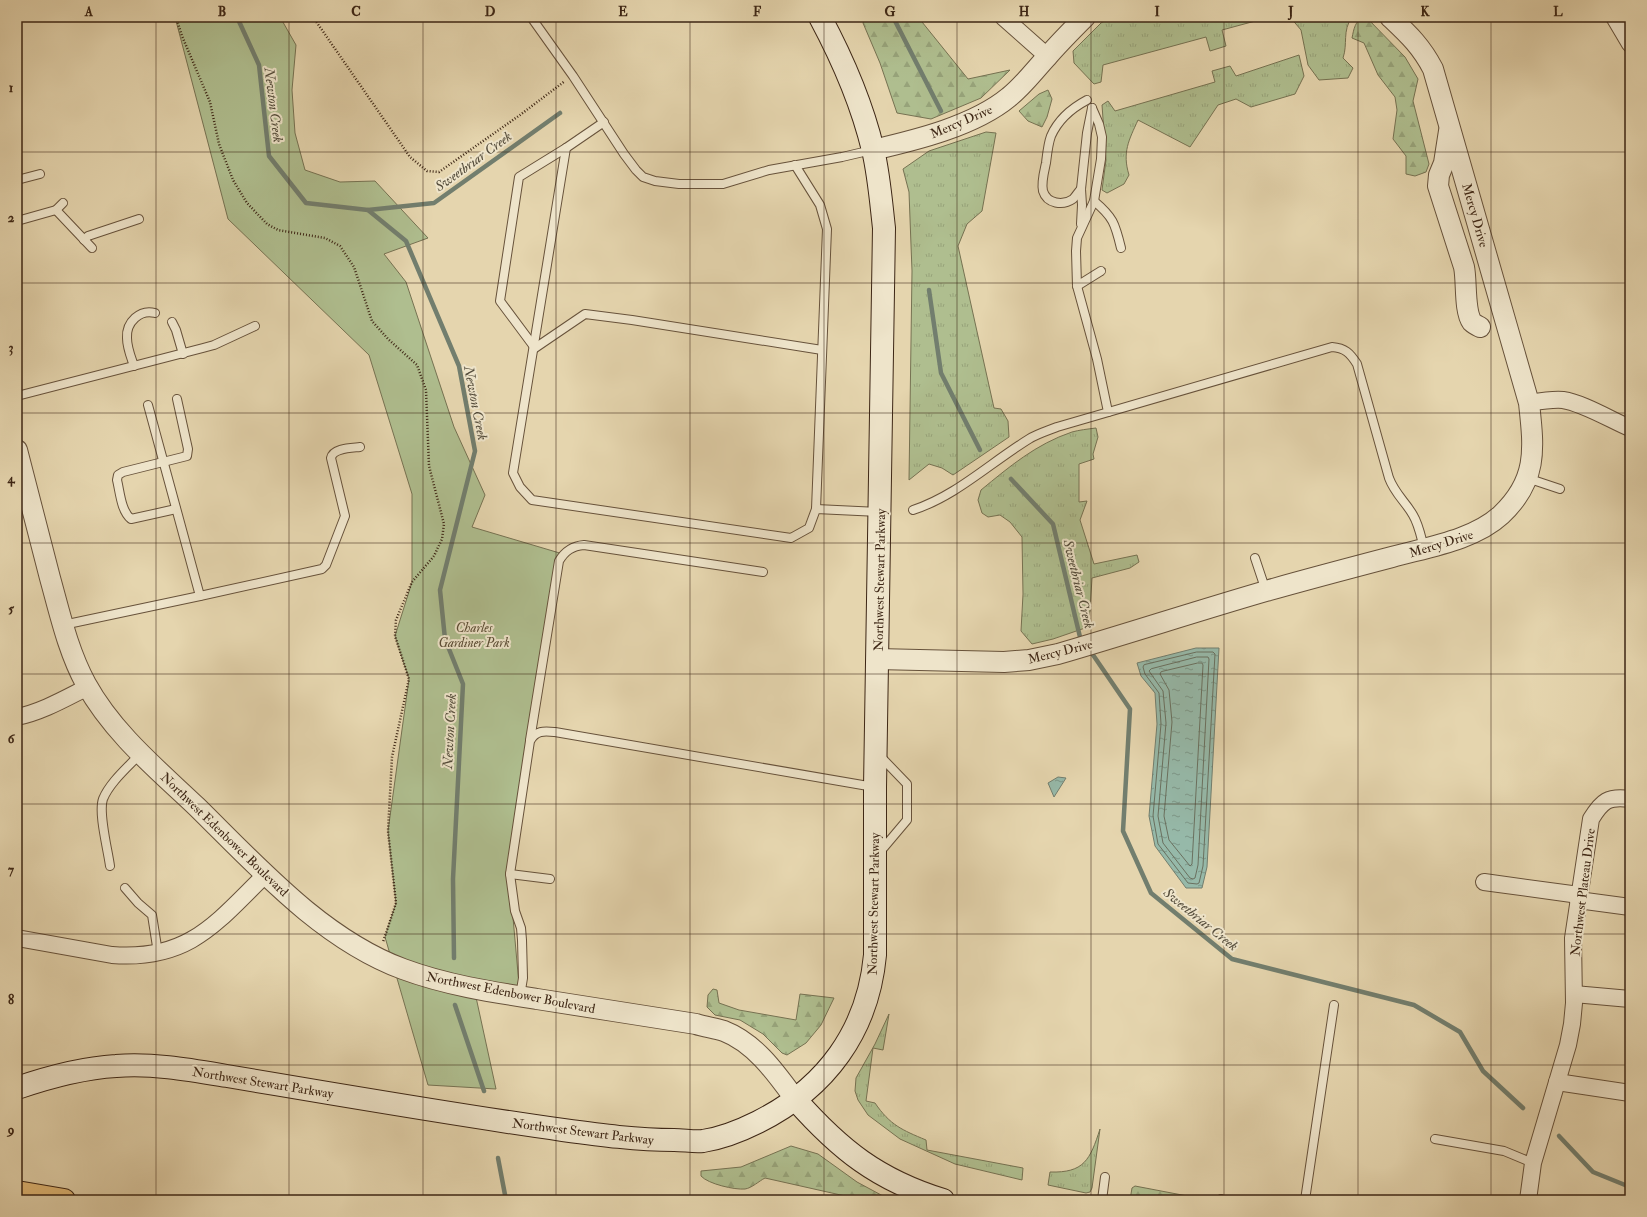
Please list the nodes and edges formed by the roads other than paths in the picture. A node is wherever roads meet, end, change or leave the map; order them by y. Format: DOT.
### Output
graph roads {
  1 [pos="531,17"];
  2 [pos="820,17"];
  3 [pos="1003,17"];
  4 [pos="1085,17"];
  5 [pos="1390,17"];
  6 [pos="1617,18"];
  7 [pos="1630,44"];
  8 [pos="1047,56"];
  9 [pos="1087,100"];
  10 [pos="604,122"];
  11 [pos="1449,123"];
  12 [pos="566,148"];
  13 [pos="873,150"];
  14 [pos="795,165"];
  15 [pos="40,174"];
  16 [pos="17,180"];
  17 [pos="1080,189"];
  18 [pos="1094,201"];
  19 [pos="63,203"];
  20 [pos="56,210"];
  21 [pos="139,219"];
  22 [pos="17,221"];
  23 [pos="1080,230"];
  24 [pos="84,240"];
  25 [pos="92,248"];
  26 [pos="1121,248"];
  27 [pos="1101,271"];
  28 [pos="1077,286"];
  29 [pos="155,313"];
  30 [pos="172,322"];
  31 [pos="255,326"];
  32 [pos="1480,327"];
  33 [pos="535,348"];
  34 [pos="822,350"];
  35 [pos="183,354"];
  36 [pos="134,366"];
  37 [pos="17,396"];
  38 [pos="177,399"];
  39 [pos="1529,403"];
  40 [pos="148,405"];
  41 [pos="1108,412"];
  42 [pos="1630,428"];
  43 [pos="360,447"];
  44 [pos="17,450"];
  45 [pos="164,463"];
  46 [pos="1527,478"];
  47 [pos="1560,489"];
  48 [pos="176,509"];
  49 [pos="816,509"];
  50 [pos="913,510"];
  51 [pos="880,512"];
  52 [pos="1424,548"];
  53 [pos="1255,558"];
  54 [pos="763,572"];
  55 [pos="1266,591"];
  56 [pos="200,596"];
  57 [pos="63,625"];
  58 [pos="877,659"];
  59 [pos="88,687"];
  60 [pos="17,717"];
  61 [pos="530,741"];
  62 [pos="876,752"];
  63 [pos="140,753"];
  64 [pos="875,787"];
  65 [pos="1630,799"];
  66 [pos="875,857"];
  67 [pos="110,866"];
  68 [pos="266,874"];
  69 [pos="510,874"];
  70 [pos="550,879"];
  71 [pos="1484,882"];
  72 [pos="125,888"];
  73 [pos="1579,897"];
  74 [pos="1630,907"];
  75 [pos="17,938"];
  76 [pos="158,953"];
  77 [pos="1574,994"];
  78 [pos="520,996"];
  79 [pos="1630,999"];
  80 [pos="1334,1005"];
  81 [pos="1557,1082"];
  82 [pos="17,1088"];
  83 [pos="1630,1093"];
  84 [pos="795,1099"];
  85 [pos="1435,1138"];
  86 [pos="1533,1163"];
  87 [pos="1105,1177"];
  88 [pos="17,1192"];
  89 [pos="64,1200"];
  90 [pos="943,1200"];
  91 [pos="1102,1200"];
  92 [pos="1305,1200"];
  93 [pos="1528,1200"];
  1 -- 10 [label="lane"];
  2 -- 13 [label="main road, Northwest Stewart Parkway"];
  3 -- 8 [label="street"];
  4 -- 8 [label="street, Mercy Drive"];
  5 -- 11 [label="street, Mercy Drive"];
  6 -- 7 [label="street"];
  8 -- 13 [label="street, Mercy Drive"];
  9 -- 17 [label="lane"];
  10 -- 12 [label="lane"];
  10 -- 14 [label="lane"];
  11 -- 32 [label="street"];
  11 -- 39 [label="street, Mercy Drive"];
  12 -- 33 [label="lane"];
  12 -- 33 [label="lane"];
  13 -- 14 [label="lane"];
  13 -- 51 [label="main road, Northwest Stewart Parkway"];
  14 -- 34 [label="lane"];
  15 -- 16 [label="lane"];
  17 -- 18 [label="lane"];
  17 -- 23 [label="lane"];
  18 -- 23 [label="lane"];
  18 -- 26 [label="lane"];
  19 -- 20 [label="lane"];
  20 -- 22 [label="lane"];
  20 -- 24 [label="lane"];
  21 -- 24 [label="lane"];
  23 -- 28 [label="lane"];
  24 -- 25 [label="lane"];
  27 -- 28 [label="lane"];
  28 -- 41 [label="lane"];
  29 -- 36 [label="lane"];
  30 -- 35 [label="lane"];
  31 -- 35 [label="lane"];
  33 -- 34 [label="lane"];
  33 -- 49 [label="lane"];
  34 -- 49 [label="lane"];
  35 -- 36 [label="lane"];
  36 -- 37 [label="lane"];
  38 -- 45 [label="lane"];
  39 -- 42 [label="street"];
  39 -- 46 [label="street, Mercy Drive"];
  40 -- 45 [label="lane"];
  41 -- 50 [label="lane"];
  41 -- 52 [label="lane"];
  43 -- 56 [label="lane"];
  44 -- 57 [label="street, Northwest Edenbower Boulevard"];
  45 -- 48 [label="lane"];
  45 -- 48 [label="lane"];
  46 -- 47 [label="lane"];
  46 -- 52 [label="street, Mercy Drive"];
  48 -- 56 [label="lane"];
  49 -- 51 [label="lane"];
  51 -- 58 [label="main road, Northwest Stewart Parkway"];
  52 -- 55 [label="street, Mercy Drive"];
  53 -- 55 [label="lane"];
  54 -- 61 [label="lane"];
  55 -- 58 [label="street, Mercy Drive"];
  56 -- 57 [label="lane"];
  57 -- 59 [label="street, Northwest Edenbower Boulevard"];
  58 -- 62 [label="main road, Northwest Stewart Parkway"];
  59 -- 60 [label="street"];
  59 -- 63 [label="street, Northwest Edenbower Boulevard"];
  61 -- 64 [label="lane"];
  61 -- 69 [label="lane"];
  62 -- 64 [label="main road, Northwest Stewart Parkway"];
  62 -- 66 [label="lane"];
  63 -- 67 [label="lane"];
  63 -- 68 [label="street, Northwest Edenbower Boulevard"];
  64 -- 66 [label="main road, Northwest Stewart Parkway"];
  65 -- 73 [label="street, Northwest Plateau Drive"];
  66 -- 84 [label="main road, Northwest Stewart Parkway"];
  68 -- 76 [label="street"];
  68 -- 78 [label="street, Northwest Edenbower Boulevard"];
  69 -- 70 [label="lane"];
  69 -- 78 [label="lane"];
  71 -- 73 [label="street"];
  72 -- 76 [label="lane"];
  73 -- 74 [label="street"];
  73 -- 77 [label="street, Northwest Plateau Drive"];
  75 -- 76 [label="street"];
  77 -- 79 [label="street"];
  77 -- 81 [label="street, Northwest Plateau Drive"];
  78 -- 84 [label="street, Northwest Edenbower Boulevard"];
  80 -- 92 [label="lane"];
  81 -- 83 [label="street"];
  81 -- 86 [label="street, Northwest Plateau Drive"];
  82 -- 84 [label="main road, Northwest Stewart Parkway"];
  84 -- 90 [label="main road, Northwest Edenbower Boulevard"];
  85 -- 86 [label="lane"];
  86 -- 93 [label="street, Northwest Plateau Drive"];
  87 -- 91 [label="lane"];
  88 -- 89 [label="highway"];
}
